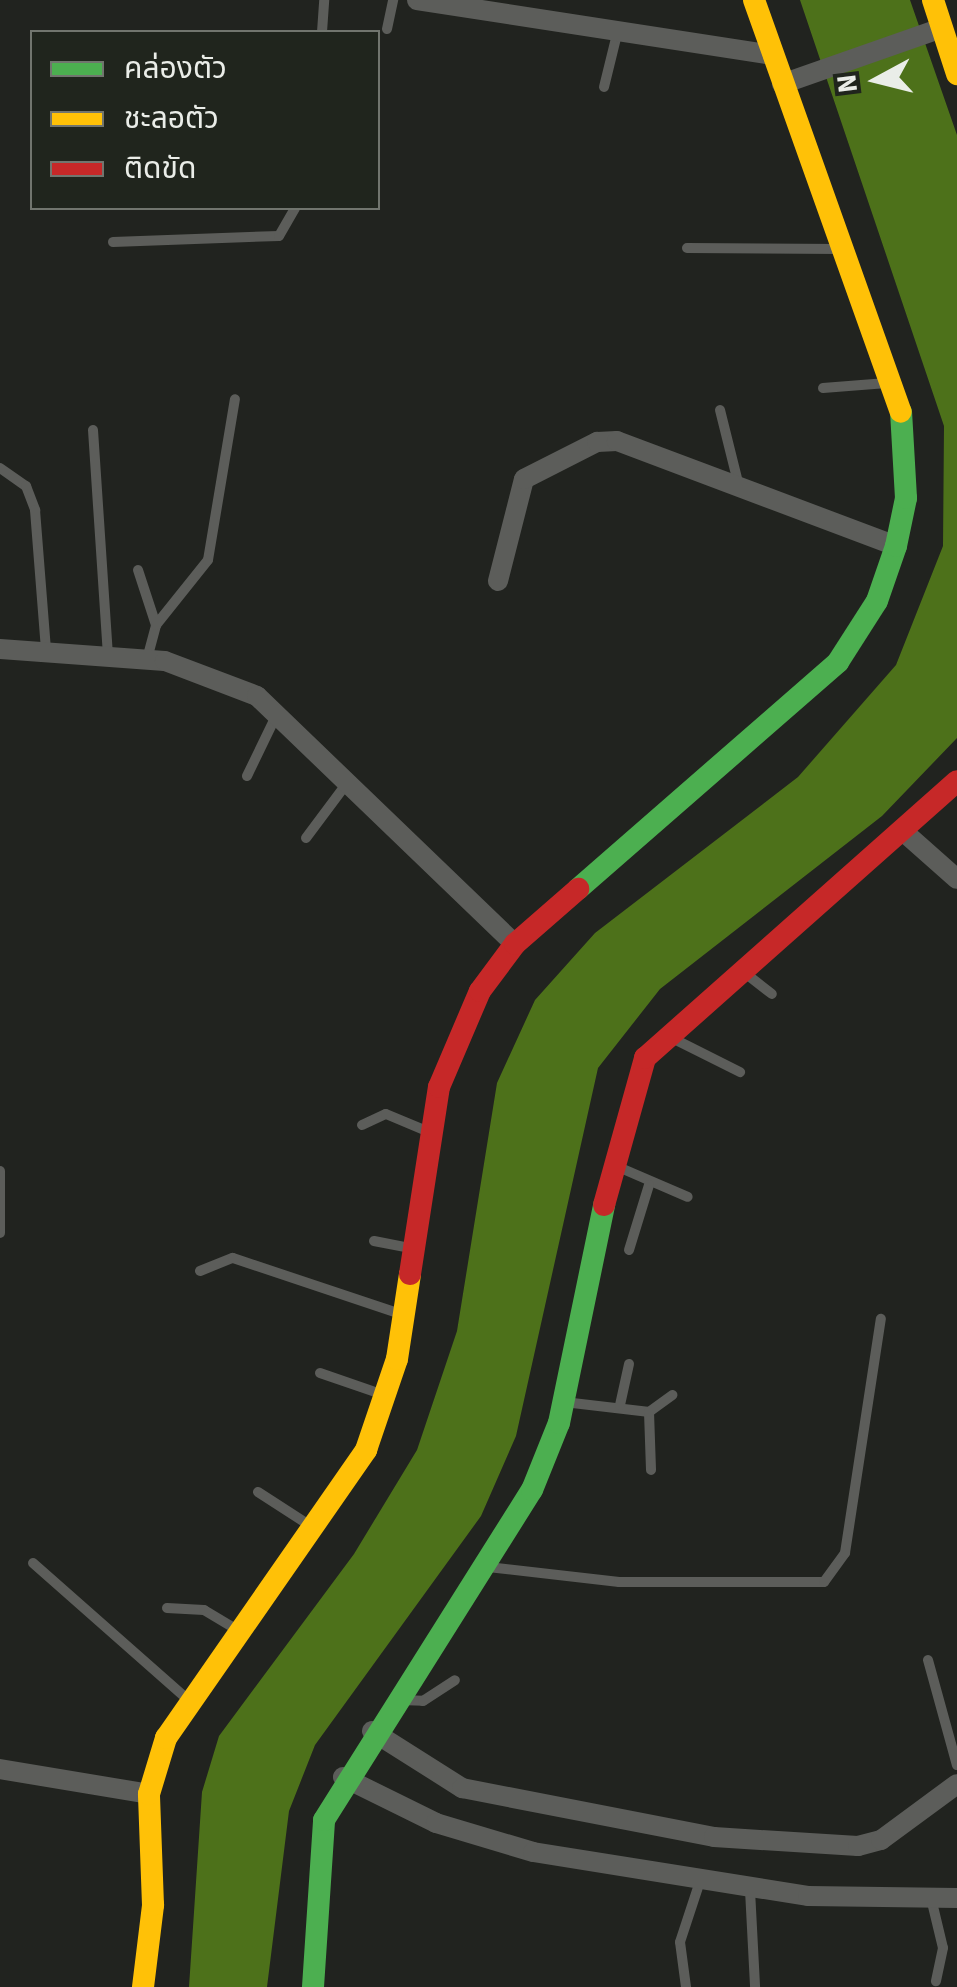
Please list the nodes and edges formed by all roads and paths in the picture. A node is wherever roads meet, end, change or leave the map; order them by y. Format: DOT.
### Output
graph roads {
  1 [pos="324,0"];
  2 [pos="393,0"];
  3 [pos="416,0"];
  4 [pos="754,0"];
  5 [pos="932,0"];
  6 [pos="942,28"];
  7 [pos="387,29"];
  8 [pos="322,30"];
  9 [pos="617,34"];
  10 [pos="773,54"];
  11 [pos="957,74"];
  12 [pos="782,84"];
  13 [pos="604,88"];
  14 [pos="294,210"];
  15 [pos="113,242"];
  16 [pos="687,248"];
  17 [pos="842,249"];
  18 [pos="890,383"];
  19 [pos="823,388"];
  20 [pos="235,399"];
  21 [pos="720,410"];
  22 [pos="93,430"];
  23 [pos="0,468"];
  24 [pos="739,487"];
  25 [pos="896,546"];
  26 [pos="138,570"];
  27 [pos="498,581"];
  28 [pos="156,626"];
  29 [pos="0,649"];
  30 [pos="46,652"];
  31 [pos="108,656"];
  32 [pos="148,659"];
  33 [pos="278,712"];
  34 [pos="246,776"];
  35 [pos="349,779"];
  36 [pos="957,781"];
  37 [pos="904,834"];
  38 [pos="306,838"];
  39 [pos="957,879"];
  40 [pos="515,944"];
  41 [pos="737,969"];
  42 [pos="772,994"];
  43 [pos="665,1035"];
  44 [pos="740,1072"];
  45 [pos="362,1126"];
  46 [pos="431,1133"];
  47 [pos="610,1163"];
  48 [pos="0,1172"];
  49 [pos="649,1185"];
  50 [pos="688,1197"];
  51 [pos="0,1233"];
  52 [pos="374,1241"];
  53 [pos="415,1249"];
  54 [pos="629,1250"];
  55 [pos="200,1270"];
  56 [pos="406,1316"];
  57 [pos="881,1320"];
  58 [pos="629,1364"];
  59 [pos="320,1374"];
  60 [pos="672,1395"];
  61 [pos="385,1396"];
  62 [pos="563,1402"];
  63 [pos="620,1405"];
  64 [pos="650,1412"];
  65 [pos="651,1470"];
  66 [pos="258,1492"];
  67 [pos="312,1528"];
  68 [pos="33,1563"];
  69 [pos="488,1567"];
  70 [pos="167,1608"];
  71 [pos="238,1630"];
  72 [pos="928,1660"];
  73 [pos="455,1680"];
  74 [pos="186,1698"];
  75 [pos="394,1700"];
  76 [pos="372,1731"];
  77 [pos="957,1765"];
  78 [pos="0,1768"];
  79 [pos="343,1776"];
  80 [pos="957,1784"];
  81 [pos="149,1794"];
  82 [pos="700,1881"];
  83 [pos="750,1890"];
  84 [pos="931,1898"];
  85 [pos="957,1898"];
  86 [pos="936,1982"];
  87 [pos="143,1987"];
  88 [pos="312,1987"];
  89 [pos="686,1987"];
  90 [pos="756,1987"];
  1 -- 8 [label="lane"];
  2 -- 7 [label="lane"];
  3 -- 9 [label="street"];
  4 -- 10 [label="street"];
  5 -- 6 [label="street"];
  6 -- 11 [label="street"];
  6 -- 12 [label="street"];
  9 -- 10 [label="street"];
  9 -- 13 [label="lane"];
  10 -- 12 [label="street"];
  12 -- 17 [label="street"];
  14 -- 15 [label="lane"];
  16 -- 17 [label="lane"];
  17 -- 18 [label="street"];
  18 -- 19 [label="lane"];
  18 -- 25 [label="street"];
  20 -- 28 [label="lane"];
  21 -- 24 [label="lane"];
  22 -- 31 [label="lane"];
  23 -- 30 [label="lane"];
  24 -- 25 [label="street"];
  24 -- 27 [label="street"];
  25 -- 40 [label="street"];
  26 -- 28 [label="lane"];
  28 -- 32 [label="lane"];
  29 -- 30 [label="street"];
  30 -- 31 [label="street"];
  31 -- 32 [label="street"];
  32 -- 33 [label="street"];
  33 -- 34 [label="lane"];
  33 -- 35 [label="street"];
  35 -- 38 [label="lane"];
  35 -- 40 [label="street"];
  36 -- 37 [label="street"];
  37 -- 39 [label="street"];
  37 -- 41 [label="street"];
  40 -- 46 [label="street"];
  41 -- 42 [label="lane"];
  41 -- 43 [label="street"];
  43 -- 44 [label="lane"];
  43 -- 47 [label="street"];
  45 -- 46 [label="lane"];
  46 -- 53 [label="street"];
  47 -- 49 [label="lane"];
  47 -- 62 [label="street"];
  48 -- 51 [label="lane"];
  49 -- 50 [label="lane"];
  49 -- 54 [label="lane"];
  52 -- 53 [label="lane"];
  53 -- 56 [label="street"];
  55 -- 56 [label="lane"];
  56 -- 61 [label="street"];
  57 -- 69 [label="lane"];
  58 -- 63 [label="lane"];
  59 -- 61 [label="lane"];
  60 -- 64 [label="lane"];
  61 -- 67 [label="street"];
  62 -- 63 [label="lane"];
  62 -- 69 [label="street"];
  63 -- 64 [label="lane"];
  64 -- 65 [label="lane"];
  66 -- 67 [label="lane"];
  67 -- 71 [label="street"];
  68 -- 74 [label="lane"];
  69 -- 75 [label="street"];
  70 -- 71 [label="lane"];
  71 -- 74 [label="street"];
  72 -- 77 [label="lane"];
  73 -- 75 [label="lane"];
  74 -- 81 [label="street"];
  75 -- 76 [label="street"];
  76 -- 79 [label="street"];
  76 -- 80 [label="street"];
  78 -- 81 [label="street"];
  79 -- 82 [label="street"];
  79 -- 88 [label="street"];
  81 -- 87 [label="street"];
  82 -- 83 [label="street"];
  82 -- 89 [label="lane"];
  83 -- 84 [label="street"];
  83 -- 90 [label="lane"];
  84 -- 85 [label="street"];
  84 -- 86 [label="lane"];
}
